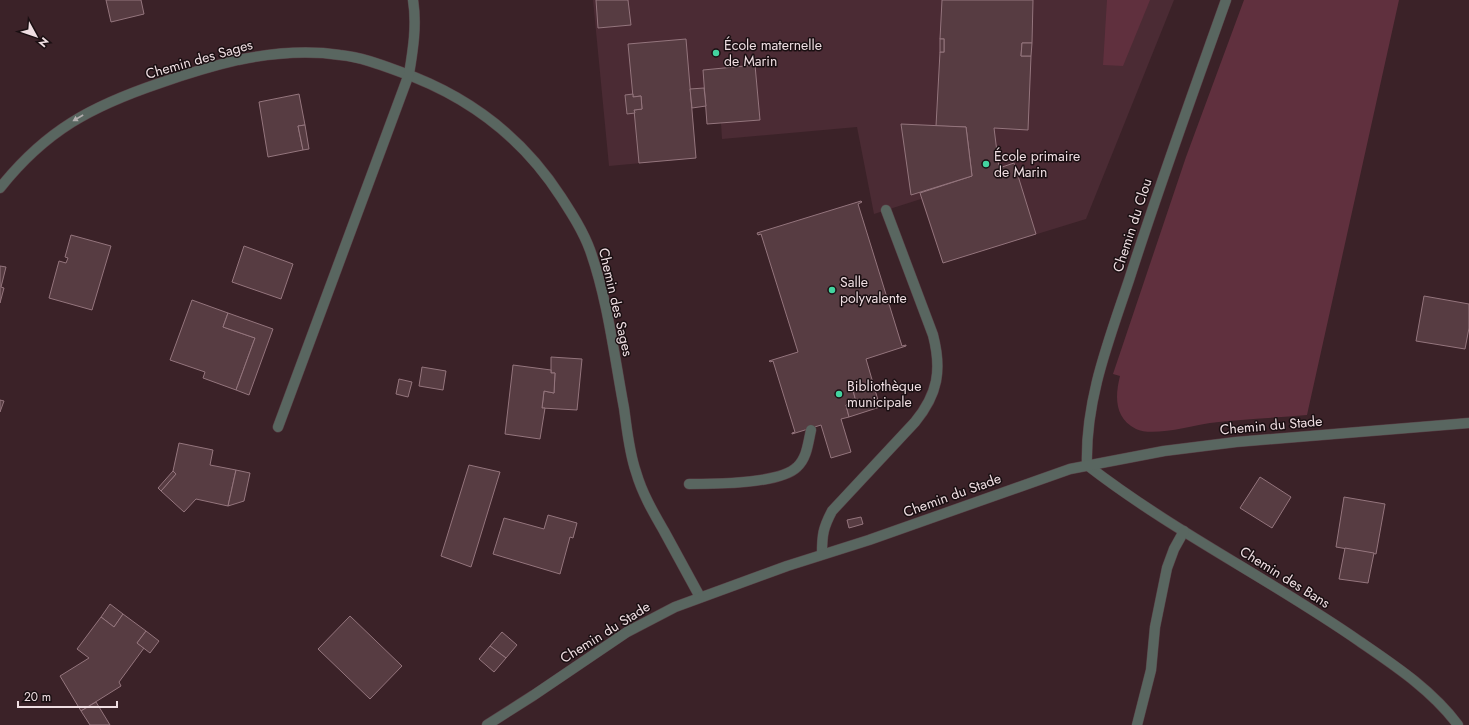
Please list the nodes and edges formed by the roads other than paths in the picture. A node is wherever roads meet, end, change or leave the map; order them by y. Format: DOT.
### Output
graph roads {
  1 [pos="413,0"];
  2 [pos="1226,0"];
  3 [pos="408,74"];
  4 [pos="0,188"];
  5 [pos="886,210"];
  6 [pos="1469,423"];
  7 [pos="278,427"];
  8 [pos="811,430"];
  9 [pos="1087,464"];
  10 [pos="689,484"];
  11 [pos="1184,531"];
  12 [pos="822,554"];
  13 [pos="700,597"];
  14 [pos="487,725"];
  15 [pos="1137,725"];
  16 [pos="1458,725"];
  1 -- 3 [label="street"];
  2 -- 9 [label="street, Chemin du Clou"];
  3 -- 4 [label="street, Chemin des Sages, one-way"];
  3 -- 7 [label="street"];
  3 -- 13 [label="street, Chemin des Sages"];
  5 -- 12 [label="street"];
  6 -- 9 [label="street, Chemin du Stade"];
  8 -- 10 [label="street"];
  9 -- 11 [label="street, Chemin des Bans"];
  9 -- 12 [label="street, Chemin du Stade"];
  11 -- 15 [label="street"];
  11 -- 16 [label="street, Chemin des Bans"];
  12 -- 13 [label="street, Chemin du Stade"];
  13 -- 14 [label="street, Chemin du Stade"];
}
